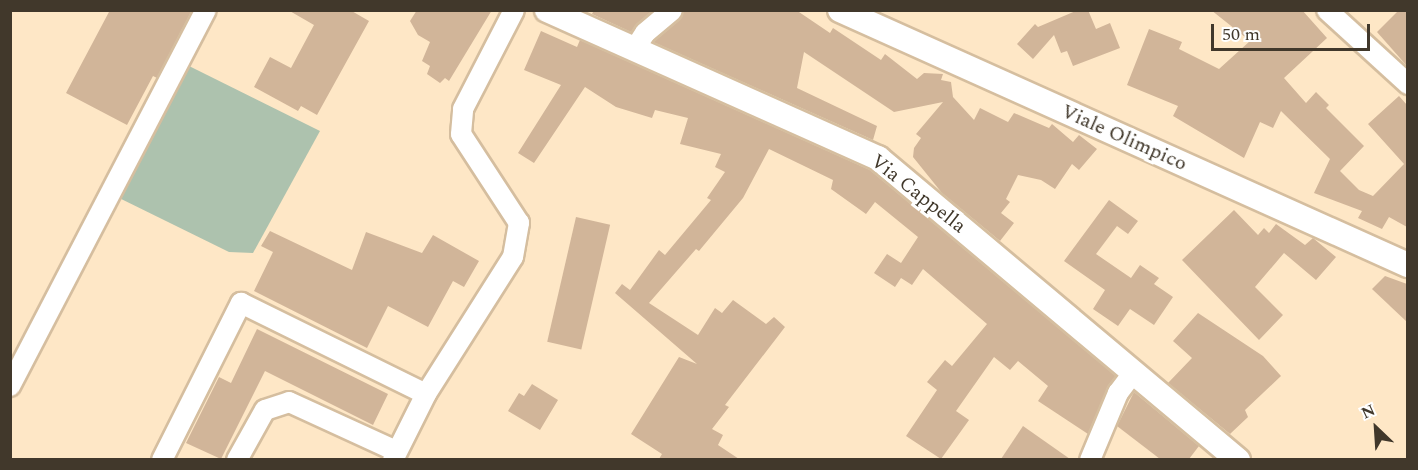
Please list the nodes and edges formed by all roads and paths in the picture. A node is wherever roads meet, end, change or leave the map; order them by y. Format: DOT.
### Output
graph roads {
  1 [pos="206,10"];
  2 [pos="514,10"];
  3 [pos="547,10"];
  4 [pos="672,10"];
  5 [pos="840,10"];
  6 [pos="1327,10"];
  7 [pos="634,50"];
  8 [pos="1407,84"];
  9 [pos="1406,262"];
  10 [pos="1134,372"];
  11 [pos="10,386"];
  12 [pos="426,394"];
  13 [pos="394,455"];
  14 [pos="167,458"];
  15 [pos="237,459"];
  16 [pos="1089,459"];
  17 [pos="1238,459"];
  1 -- 11 [label="street"];
  2 -- 12 [label="street"];
  3 -- 7 [label="street, Via Cappella"];
  4 -- 7 [label="street"];
  5 -- 9 [label="street, Viale Olimpico"];
  6 -- 8 [label="street"];
  7 -- 10 [label="street, Via Cappella"];
  10 -- 16 [label="street"];
  10 -- 17 [label="street, Via Cappella"];
  12 -- 13 [label="street"];
  12 -- 14 [label="street"];
  13 -- 15 [label="street"];
}
